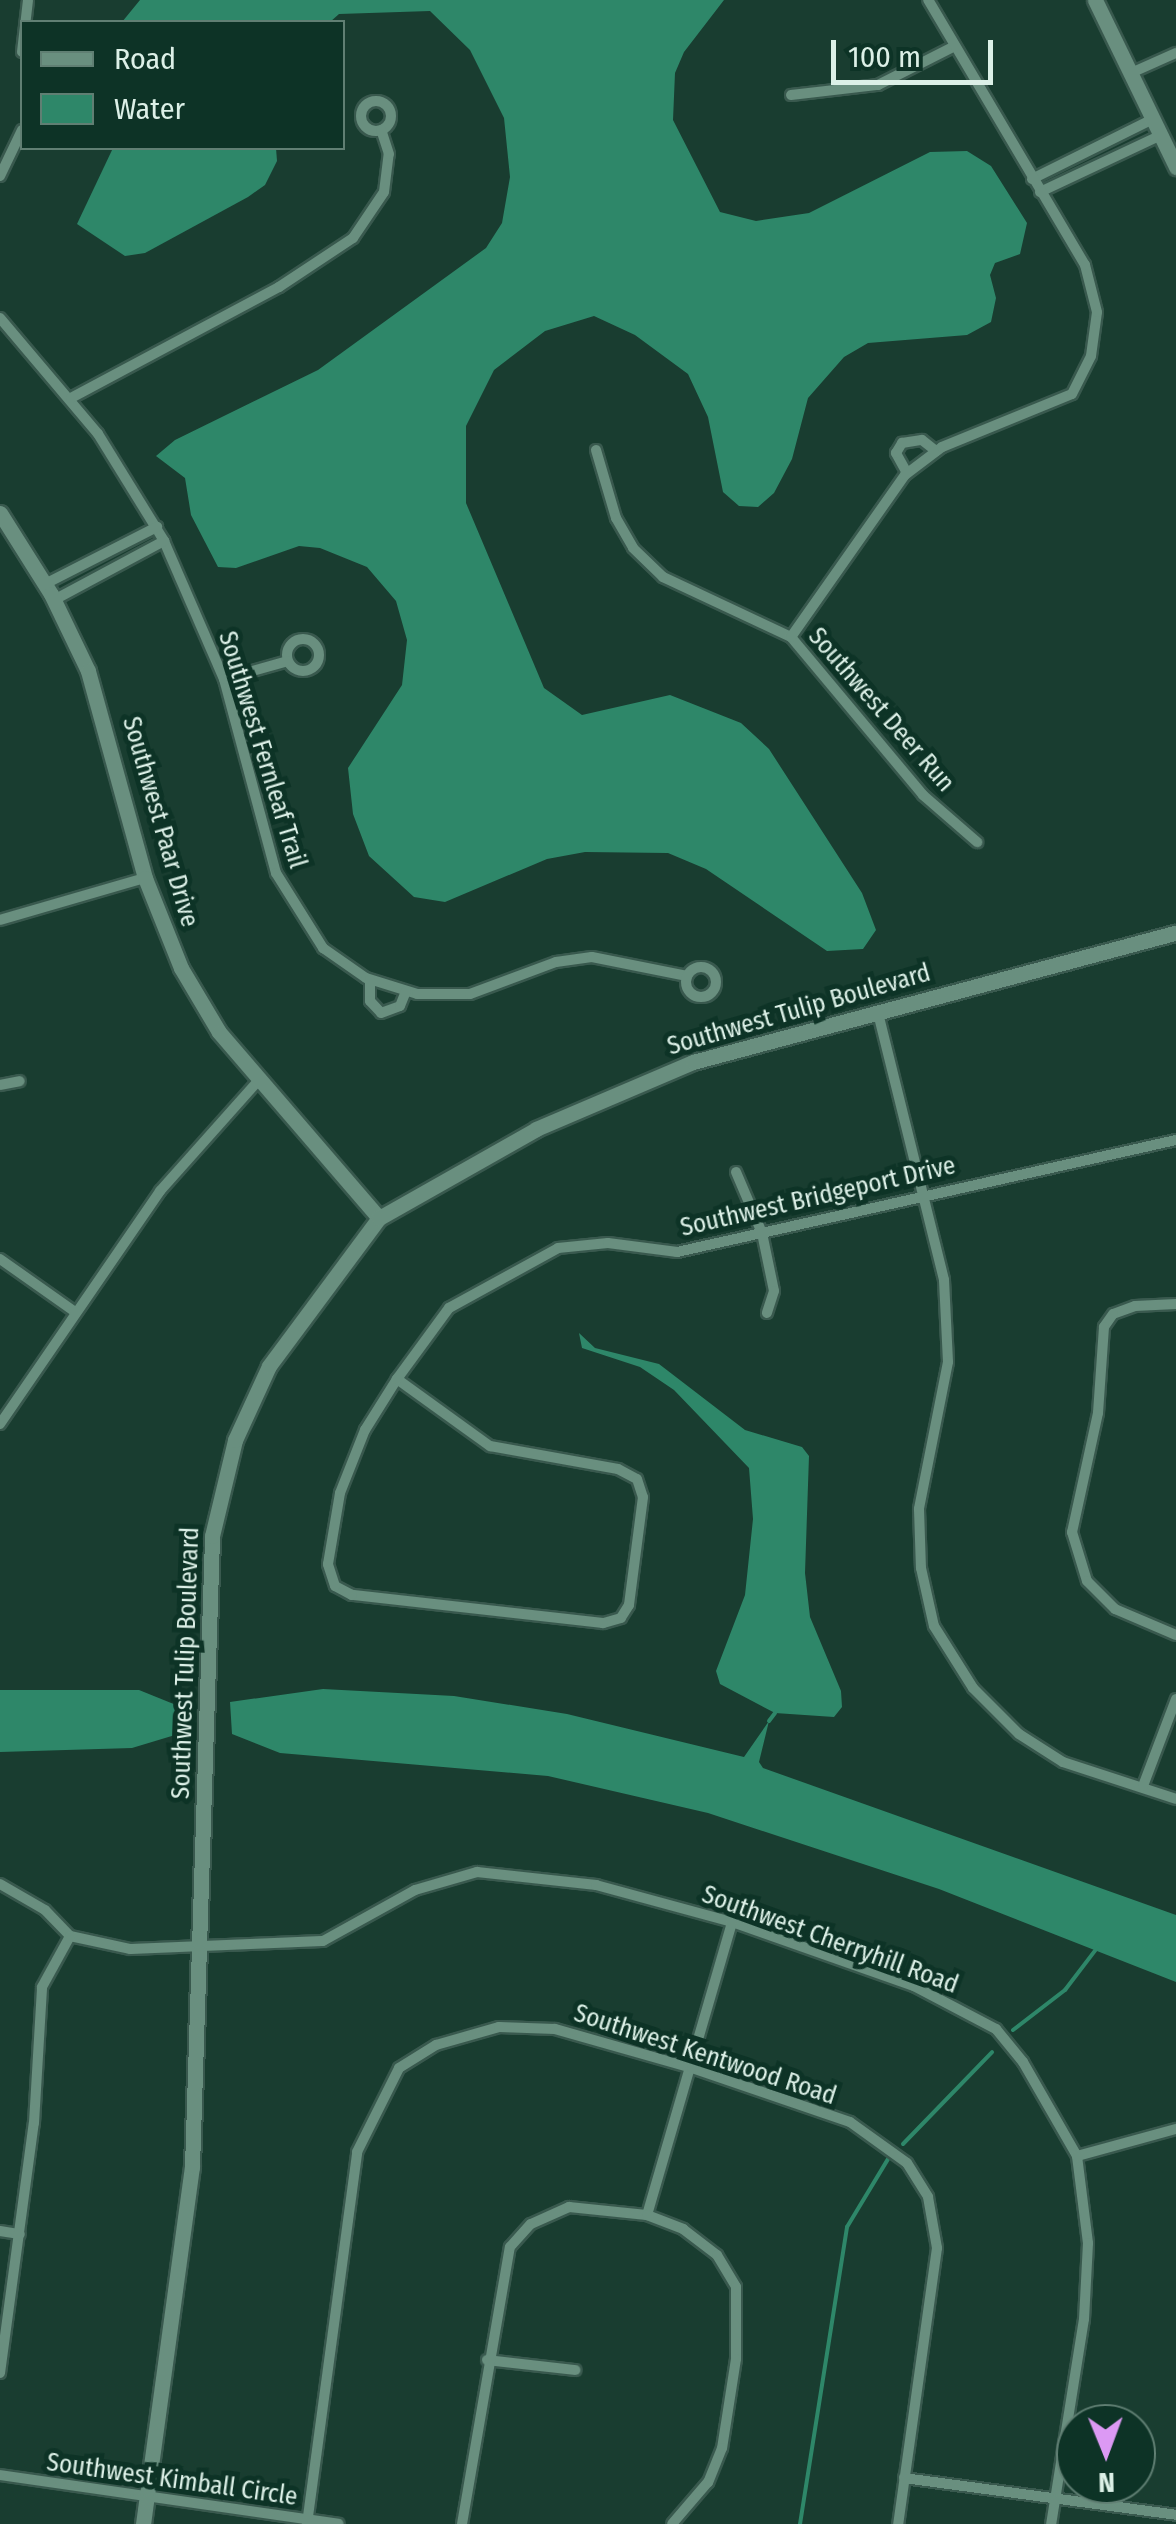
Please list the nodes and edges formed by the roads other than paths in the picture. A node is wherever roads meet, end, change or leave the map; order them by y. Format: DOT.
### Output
graph roads {
  1 [pos="928,0"];
  2 [pos="1096,0"];
  3 [pos="953,47"];
  4 [pos="1176,53"];
  5 [pos="1132,73"];
  6 [pos="792,95"];
  7 [pos="1152,119"];
  8 [pos="382,130"];
  9 [pos="20,134"];
  10 [pos="1160,136"];
  11 [pos="1084,154"];
  12 [pos="1090,167"];
  13 [pos="1176,167"];
  14 [pos="0,176"];
  15 [pos="1032,179"];
  16 [pos="1040,192"];
  17 [pos="0,318"];
  18 [pos="71,398"];
  19 [pos="596,450"];
  20 [pos="936,452"];
  21 [pos="907,473"];
  22 [pos="0,513"];
  23 [pos="157,527"];
  24 [pos="164,541"];
  25 [pos="45,584"];
  26 [pos="54,600"];
  27 [pos="792,637"];
  28 [pos="288,660"];
  29 [pos="224,678"];
  30 [pos="977,842"];
  31 [pos="145,878"];
  32 [pos="0,920"];
  33 [pos="1176,933"];
  34 [pos="687,976"];
  35 [pos="370,980"];
  36 [pos="406,991"];
  37 [pos="878,1013"];
  38 [pos="259,1080"];
  39 [pos="20,1081"];
  40 [pos="0,1085"];
  41 [pos="1176,1140"];
  42 [pos="736,1172"];
  43 [pos="922,1193"];
  44 [pos="379,1218"];
  45 [pos="762,1232"];
  46 [pos="0,1258"];
  47 [pos="1176,1304"];
  48 [pos="75,1312"];
  49 [pos="767,1313"];
  50 [pos="397,1378"];
  51 [pos="0,1424"];
  52 [pos="1176,1635"];
  53 [pos="1176,1699"];
  54 [pos="1143,1786"];
  55 [pos="1176,1799"];
  56 [pos="0,1884"];
  57 [pos="732,1922"];
  58 [pos="70,1936"];
  59 [pos="203,1948"];
  60 [pos="692,2068"];
  61 [pos="1176,2129"];
  62 [pos="1077,2156"];
  63 [pos="647,2215"];
  64 [pos="0,2231"];
  65 [pos="20,2234"];
  66 [pos="487,2360"];
  67 [pos="575,2370"];
  68 [pos="0,2373"];
  69 [pos="0,2475"];
  70 [pos="904,2478"];
  71 [pos="146,2498"];
  72 [pos="1054,2500"];
  73 [pos="1176,2514"];
  74 [pos="308,2522"];
  75 [pos="142,2524"];
  76 [pos="338,2524"];
  77 [pos="462,2524"];
  78 [pos="672,2524"];
  79 [pos="898,2524"];
  80 [pos="1051,2524"];
  1 -- 3 [label="street"];
  2 -- 5 [label="street"];
  3 -- 6 [label="street"];
  3 -- 15 [label="street"];
  4 -- 5 [label="street"];
  5 -- 7 [label="street"];
  7 -- 10 [label="street"];
  7 -- 11 [label="street"];
  8 -- 18 [label="street"];
  9 -- 14 [label="street"];
  10 -- 12 [label="street"];
  10 -- 13 [label="street"];
  11 -- 12 [label="street"];
  11 -- 15 [label="street"];
  12 -- 16 [label="street"];
  15 -- 16 [label="street"];
  16 -- 20 [label="street"];
  17 -- 18 [label="street, Southwest Fernleaf Trail"];
  18 -- 23 [label="street, Southwest Fernleaf Trail"];
  19 -- 27 [label="street, Southwest Deer Run"];
  20 -- 21 [label="street"];
  20 -- 21 [label="street"];
  21 -- 27 [label="street"];
  22 -- 25 [label="street, Southwest Paar Drive"];
  23 -- 24 [label="street, Southwest Fernleaf Trail"];
  23 -- 25 [label="street"];
  24 -- 26 [label="street"];
  24 -- 29 [label="street, Southwest Fernleaf Trail"];
  25 -- 26 [label="street, Southwest Paar Drive"];
  26 -- 31 [label="street, Southwest Paar Drive"];
  27 -- 30 [label="street, Southwest Deer Run"];
  28 -- 29 [label="street"];
  29 -- 35 [label="street, Southwest Fernleaf Trail"];
  31 -- 32 [label="street"];
  31 -- 38 [label="street, Southwest Paar Drive"];
  33 -- 37 [label="street, Southwest Tulip Boulevard"];
  34 -- 36 [label="street, Southwest Fernleaf Trail"];
  35 -- 36 [label="street, Southwest Fernleaf Trail"];
  35 -- 36 [label="street, Southwest Fernleaf Trail"];
  37 -- 43 [label="street"];
  37 -- 44 [label="street, Southwest Tulip Boulevard"];
  38 -- 44 [label="street, Southwest Paar Drive"];
  38 -- 48 [label="street"];
  39 -- 40 [label="street"];
  41 -- 43 [label="street, Southwest Bridgeport Drive"];
  42 -- 45 [label="street"];
  43 -- 45 [label="street, Southwest Bridgeport Drive"];
  43 -- 54 [label="street"];
  44 -- 59 [label="street, Southwest Tulip Boulevard"];
  45 -- 49 [label="street"];
  45 -- 50 [label="street, Southwest Bridgeport Drive"];
  46 -- 48 [label="street"];
  47 -- 52 [label="street"];
  48 -- 51 [label="street"];
  50 -- 50 [label="street, Southwest Bridgeport Drive"];
  53 -- 54 [label="street"];
  54 -- 55 [label="street"];
  56 -- 58 [label="street"];
  57 -- 59 [label="street, Southwest Cherryhill Road"];
  57 -- 60 [label="street"];
  57 -- 62 [label="street, Southwest Cherryhill Road"];
  58 -- 59 [label="street, Southwest Cherryhill Road"];
  58 -- 65 [label="street"];
  59 -- 71 [label="street, Southwest Tulip Boulevard"];
  60 -- 63 [label="street"];
  60 -- 70 [label="street, Southwest Kentwood Road"];
  60 -- 74 [label="street, Southwest Kentwood Road"];
  61 -- 62 [label="street"];
  62 -- 72 [label="street, Southwest Cherryhill Road"];
  63 -- 66 [label="street"];
  63 -- 78 [label="street"];
  64 -- 65 [label="street"];
  65 -- 68 [label="street"];
  66 -- 67 [label="street"];
  66 -- 77 [label="street"];
  69 -- 71 [label="street, Southwest Kimball Circle"];
  70 -- 72 [label="street"];
  70 -- 79 [label="street, Southwest Kentwood Road"];
  71 -- 74 [label="street, Southwest Kimball Circle"];
  71 -- 75 [label="street, Southwest Tulip Boulevard"];
  72 -- 73 [label="street"];
  72 -- 80 [label="street, Southwest Cherryhill Road"];
  74 -- 76 [label="street, Southwest Kimball Circle"];
}
